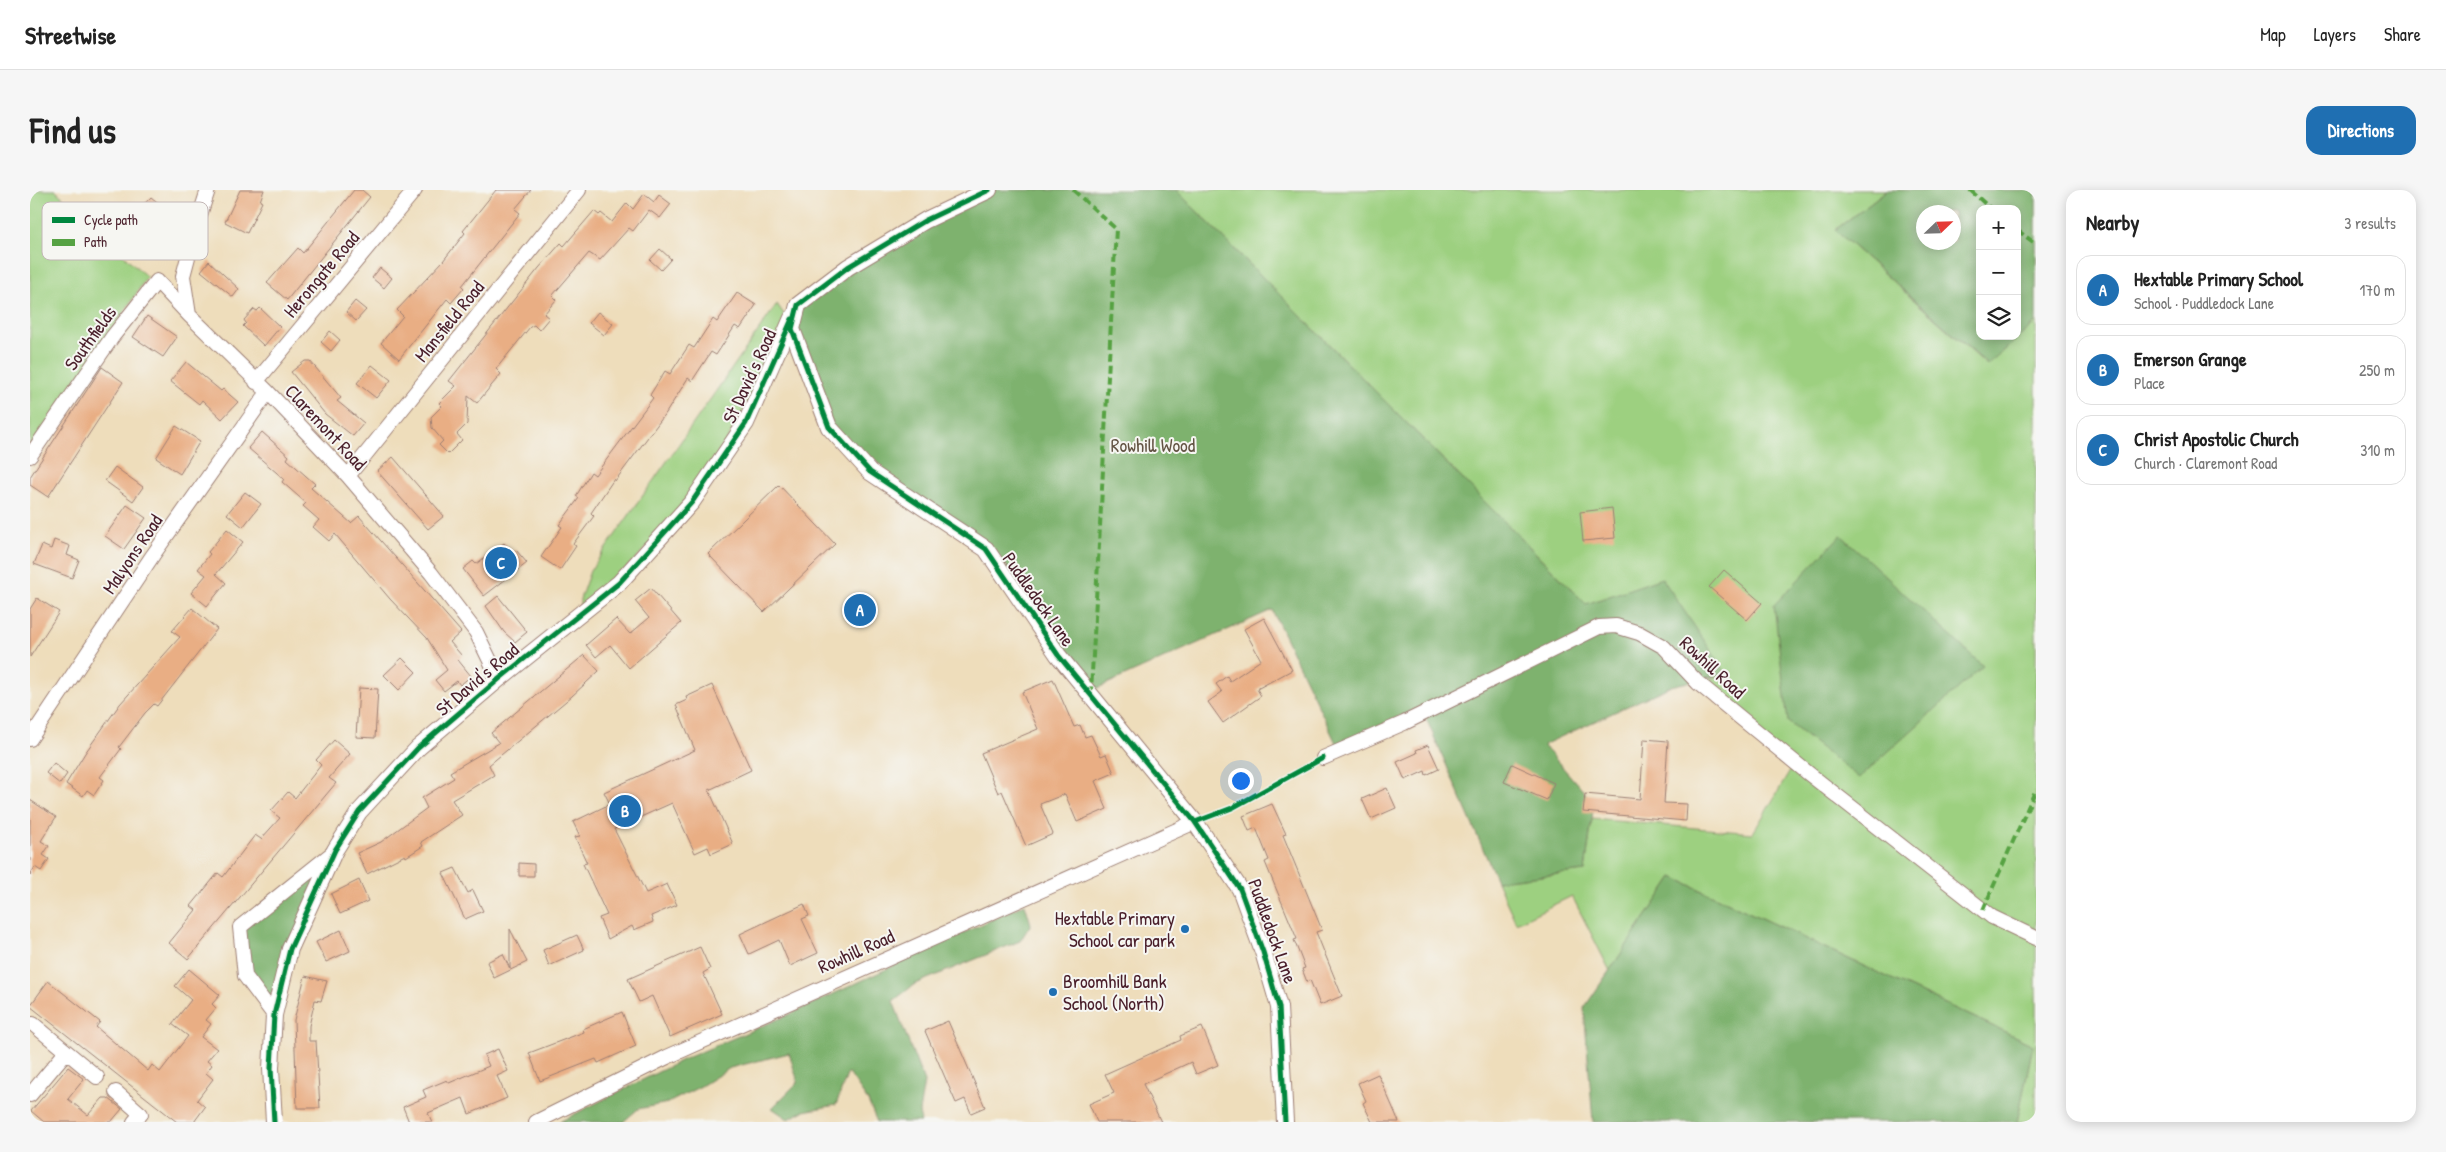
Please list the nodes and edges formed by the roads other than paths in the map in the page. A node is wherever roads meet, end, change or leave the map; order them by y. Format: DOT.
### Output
graph roads {
  1 [pos="208,190"];
  2 [pos="414,190"];
  3 [pos="579,190"];
  4 [pos="989,190"];
  5 [pos="204,202"];
  6 [pos="187,260"];
  7 [pos="798,305"];
  8 [pos="189,315"];
  9 [pos="256,382"];
  10 [pos="268,392"];
  11 [pos="30,456"];
  12 [pos="348,476"];
  13 [pos="498,679"];
  14 [pos="30,739"];
  15 [pos="1323,758"];
  16 [pos="1195,822"];
  17 [pos="335,850"];
  18 [pos="2036,938"];
  19 [pos="274,1015"];
  20 [pos="33,1024"];
  21 [pos="66,1052"];
  22 [pos="97,1077"];
  23 [pos="116,1092"];
  24 [pos="30,1095"];
  25 [pos="134,1122"];
  26 [pos="274,1122"];
  27 [pos="536,1122"];
  28 [pos="1285,1122"];
  1 -- 5 [label="street"];
  2 -- 9 [label="street, Herongate Road"];
  3 -- 12 [label="street, Mansfield Road"];
  4 -- 7 [label="street"];
  6 -- 8 [label="street"];
  7 -- 13 [label="street, St David's Road"];
  7 -- 16 [label="street, Puddledock Lane"];
  8 -- 9 [label="street, Claremont Road"];
  8 -- 11 [label="street, Southfields"];
  9 -- 10 [label="street, Claremont Road"];
  10 -- 12 [label="street, Claremont Road"];
  10 -- 14 [label="street, Malyons Road"];
  12 -- 13 [label="street, Claremont Road"];
  13 -- 17 [label="street, St David's Road"];
  15 -- 18 [label="street, Rowhill Road"];
  16 -- 27 [label="street, Rowhill Road"];
  16 -- 28 [label="street, Puddledock Lane"];
  17 -- 19 [label="street, St David's Road"];
  17 -- 19 [label="street, St David's Road"];
  19 -- 26 [label="street, St David's Road"];
  20 -- 21 [label="street"];
  21 -- 22 [label="street"];
  21 -- 24 [label="street"];
  23 -- 25 [label="street"];
}
